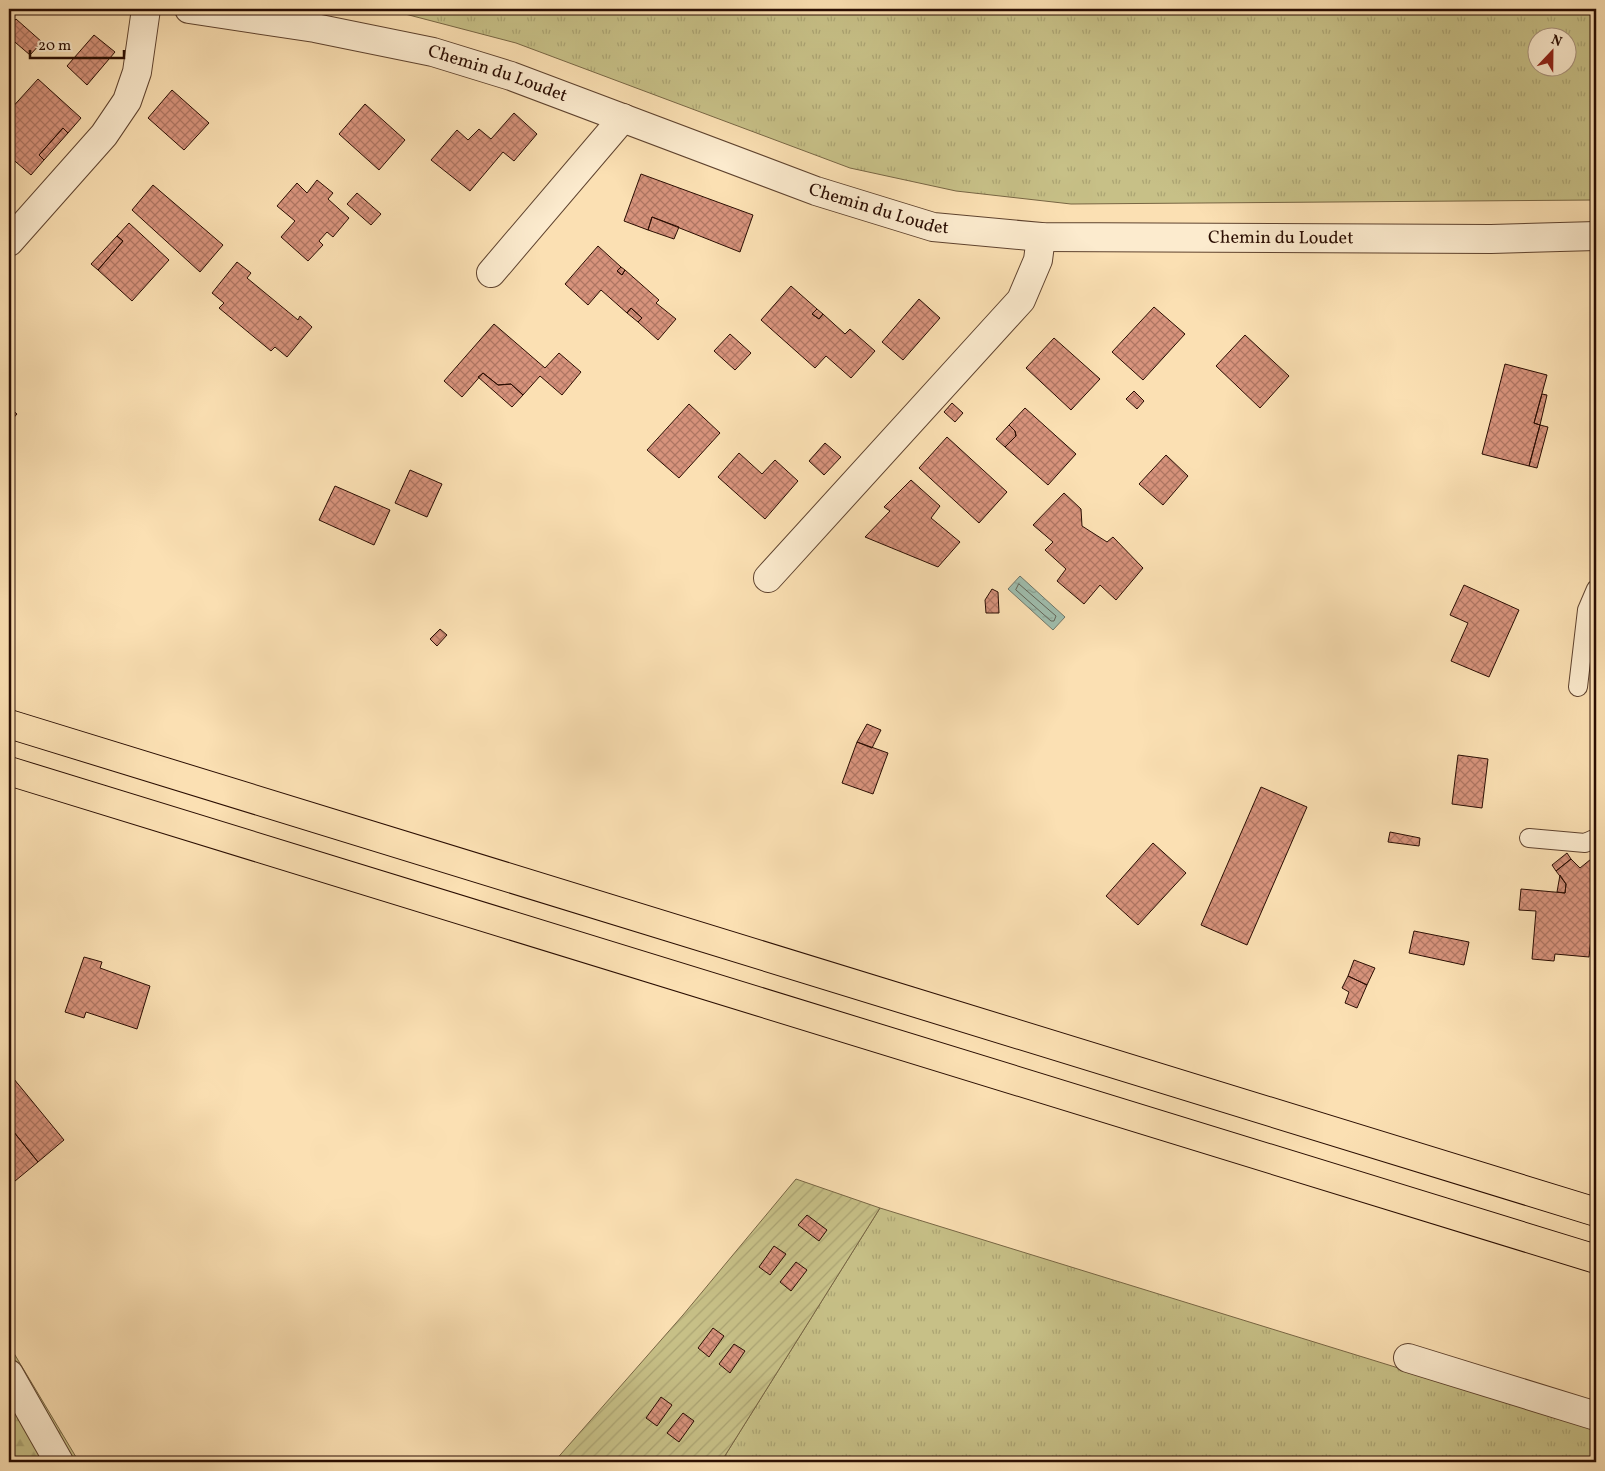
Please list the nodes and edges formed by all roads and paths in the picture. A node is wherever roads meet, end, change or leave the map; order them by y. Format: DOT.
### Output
graph roads {
  1 [pos="146,9"];
  2 [pos="189,9"];
  3 [pos="623,118"];
  4 [pos="1596,236"];
  5 [pos="1041,237"];
  6 [pos="9,242"];
  7 [pos="491,273"];
  8 [pos="768,578"];
  9 [pos="1596,589"];
  10 [pos="1578,687"];
  11 [pos="9,724"];
  12 [pos="9,771"];
  13 [pos="1529,838"];
  14 [pos="1596,838"];
  15 [pos="1596,1212"];
  16 [pos="1596,1259"];
  17 [pos="1408,1358"];
  18 [pos="9,1374"];
  19 [pos="1596,1416"];
  20 [pos="59,1462"];
  1 -- 6 [label="street"];
  2 -- 3 [label="street, Chemin du Loudet"];
  3 -- 5 [label="street, Chemin du Loudet"];
  3 -- 7 [label="street"];
  4 -- 5 [label="street, Chemin du Loudet"];
  5 -- 8 [label="street"];
  9 -- 10 [label="lane"];
  11 -- 15 [label="highway"];
  12 -- 16 [label="highway"];
  13 -- 14 [label="lane"];
  17 -- 19 [label="street"];
  18 -- 20 [label="street"];
}
